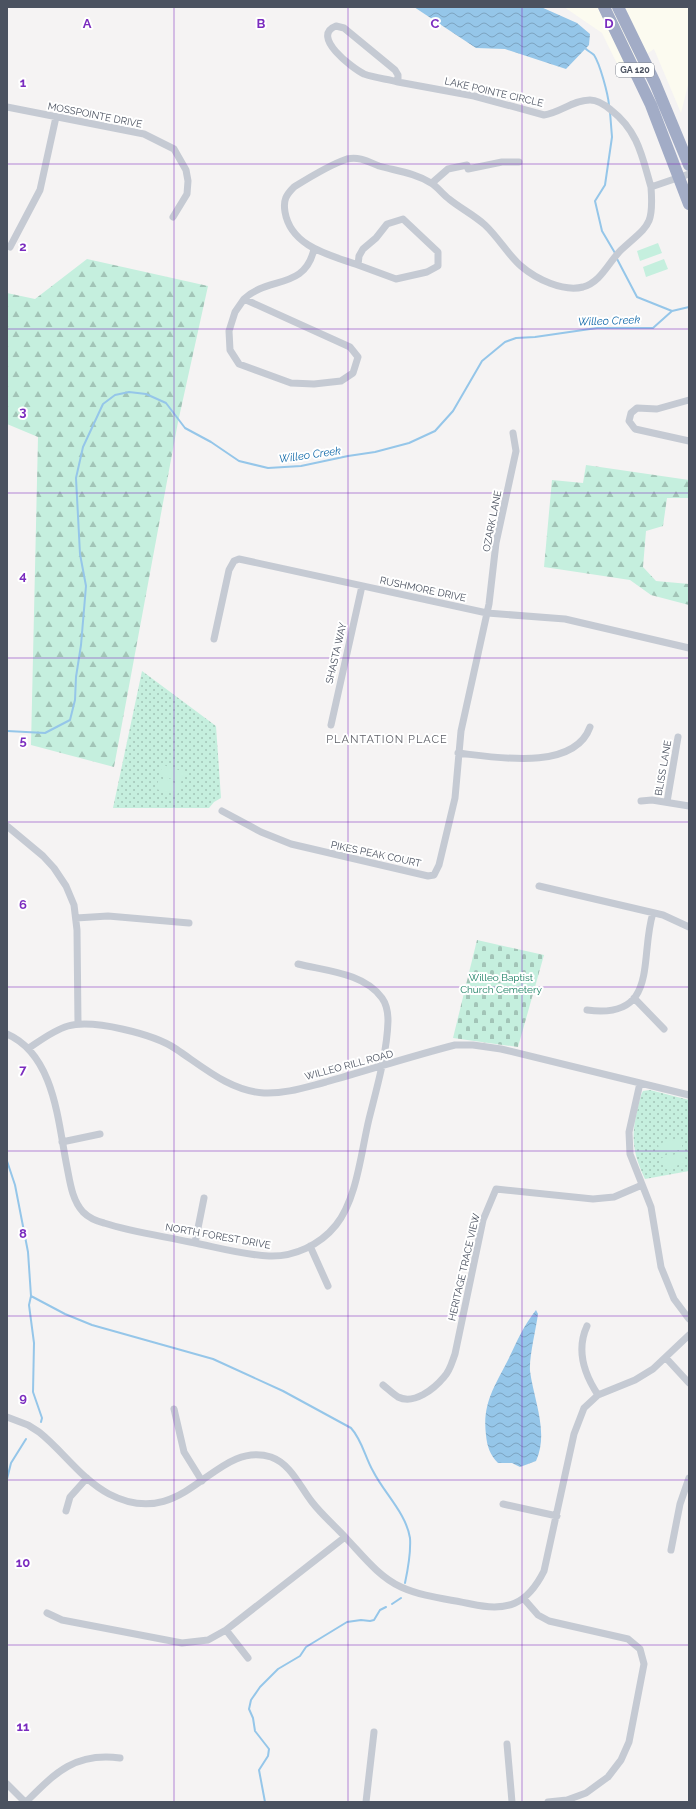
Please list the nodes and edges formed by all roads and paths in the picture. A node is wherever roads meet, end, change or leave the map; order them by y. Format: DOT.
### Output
graph roads {
  1 [pos="594,7"];
  2 [pos="618,7"];
  3 [pos="606,11"];
  4 [pos="398,82"];
  5 [pos="7,106"];
  6 [pos="56,117"];
  7 [pos="520,162"];
  8 [pos="689,165"];
  9 [pos="684,176"];
  10 [pos="432,183"];
  11 [pos="651,187"];
  12 [pos="689,204"];
  13 [pos="173,217"];
  14 [pos="10,247"];
  15 [pos="314,249"];
  16 [pos="358,265"];
  17 [pos="244,299"];
  18 [pos="689,400"];
  19 [pos="513,433"];
  20 [pos="689,441"];
  21 [pos="362,586"];
  22 [pos="487,613"];
  23 [pos="214,639"];
  24 [pos="689,648"];
  25 [pos="330,725"];
  26 [pos="590,727"];
  27 [pos="678,737"];
  28 [pos="458,753"];
  29 [pos="641,801"];
  30 [pos="667,802"];
  31 [pos="689,806"];
  32 [pos="222,811"];
  33 [pos="7,826"];
  34 [pos="539,886"];
  35 [pos="652,913"];
  36 [pos="76,918"];
  37 [pos="188,923"];
  38 [pos="689,927"];
  39 [pos="298,964"];
  40 [pos="634,998"];
  41 [pos="587,1010"];
  42 [pos="78,1024"];
  43 [pos="664,1029"];
  44 [pos="7,1034"];
  45 [pos="29,1048"];
  46 [pos="381,1067"];
  47 [pos="640,1083"];
  48 [pos="689,1095"];
  49 [pos="100,1134"];
  50 [pos="62,1142"];
  51 [pos="642,1185"];
  52 [pos="204,1198"];
  53 [pos="195,1242"];
  54 [pos="310,1246"];
  55 [pos="328,1286"];
  56 [pos="689,1320"];
  57 [pos="587,1326"];
  58 [pos="689,1335"];
  59 [pos="666,1358"];
  60 [pos="689,1383"];
  61 [pos="383,1385"];
  62 [pos="598,1395"];
  63 [pos="174,1409"];
  64 [pos="7,1417"];
  65 [pos="87,1478"];
  66 [pos="689,1478"];
  67 [pos="202,1481"];
  68 [pos="503,1504"];
  69 [pos="66,1511"];
  70 [pos="556,1516"];
  71 [pos="345,1537"];
  72 [pos="671,1550"];
  73 [pos="524,1599"];
  74 [pos="48,1613"];
  75 [pos="226,1630"];
  76 [pos="248,1658"];
  77 [pos="374,1732"];
  78 [pos="507,1744"];
  79 [pos="120,1758"];
  80 [pos="7,1784"];
  81 [pos="26,1802"];
  82 [pos="366,1802"];
  83 [pos="512,1802"];
  84 [pos="548,1802"];
  1 -- 3 [label="highway"];
  2 -- 8 [label="highway, GA 120"];
  3 -- 9 [label="highway, GA 120"];
  4 -- 4 [label="street, LAKE POINTE CIRCLE"];
  4 -- 11 [label="street, LAKE POINTE CIRCLE"];
  5 -- 6 [label="street, MOSSPOINTE DRIVE"];
  6 -- 13 [label="street, MOSSPOINTE DRIVE"];
  6 -- 14 [label="street"];
  7 -- 10 [label="street"];
  9 -- 11 [label="street"];
  9 -- 12 [label="highway, GA 120"];
  10 -- 11 [label="street, LAKE POINTE CIRCLE"];
  10 -- 15 [label="street, LAKE POINTE CIRCLE"];
  15 -- 16 [label="street"];
  15 -- 17 [label="street"];
  16 -- 16 [label="street"];
  17 -- 17 [label="street"];
  18 -- 20 [label="street"];
  19 -- 22 [label="street, OZARK LANE"];
  21 -- 22 [label="street, RUSHMORE DRIVE"];
  21 -- 23 [label="street, RUSHMORE DRIVE"];
  21 -- 25 [label="street, SHASTA WAY"];
  22 -- 24 [label="street, RUSHMORE DRIVE"];
  22 -- 28 [label="street, PIKES PEAK COURT"];
  26 -- 28 [label="street"];
  27 -- 30 [label="street, BLISS LANE"];
  28 -- 32 [label="street, PIKES PEAK COURT"];
  29 -- 30 [label="street, BLISS LANE"];
  30 -- 31 [label="street, BLISS LANE"];
  33 -- 36 [label="street"];
  34 -- 35 [label="street"];
  35 -- 38 [label="street"];
  35 -- 40 [label="street"];
  36 -- 37 [label="street"];
  36 -- 42 [label="street"];
  39 -- 46 [label="street, NORTH FOREST DRIVE"];
  40 -- 41 [label="street"];
  40 -- 43 [label="street"];
  42 -- 45 [label="street, WILLEO RILL ROAD"];
  42 -- 46 [label="street, WILLEO RILL ROAD"];
  44 -- 45 [label="street, NORTH FOREST DRIVE"];
  45 -- 50 [label="street, NORTH FOREST DRIVE"];
  46 -- 47 [label="street, WILLEO RILL ROAD"];
  46 -- 54 [label="street, NORTH FOREST DRIVE"];
  47 -- 48 [label="street, WILLEO RILL ROAD"];
  47 -- 51 [label="street"];
  49 -- 50 [label="street"];
  50 -- 53 [label="street, NORTH FOREST DRIVE"];
  51 -- 56 [label="street"];
  51 -- 61 [label="street, HERITAGE TRACE VIEW"];
  52 -- 53 [label="street"];
  53 -- 54 [label="street, NORTH FOREST DRIVE"];
  54 -- 55 [label="street"];
  57 -- 62 [label="street"];
  58 -- 59 [label="street"];
  59 -- 60 [label="street"];
  59 -- 62 [label="street"];
  62 -- 70 [label="street"];
  63 -- 67 [label="street"];
  64 -- 65 [label="street"];
  65 -- 67 [label="street"];
  65 -- 69 [label="street"];
  66 -- 72 [label="street"];
  67 -- 71 [label="street"];
  68 -- 70 [label="street"];
  70 -- 73 [label="street"];
  71 -- 73 [label="street"];
  71 -- 75 [label="street"];
  73 -- 84 [label="street"];
  74 -- 75 [label="street"];
  75 -- 76 [label="street"];
  77 -- 82 [label="street"];
  78 -- 83 [label="street"];
  79 -- 81 [label="street"];
  80 -- 81 [label="street"];
}
